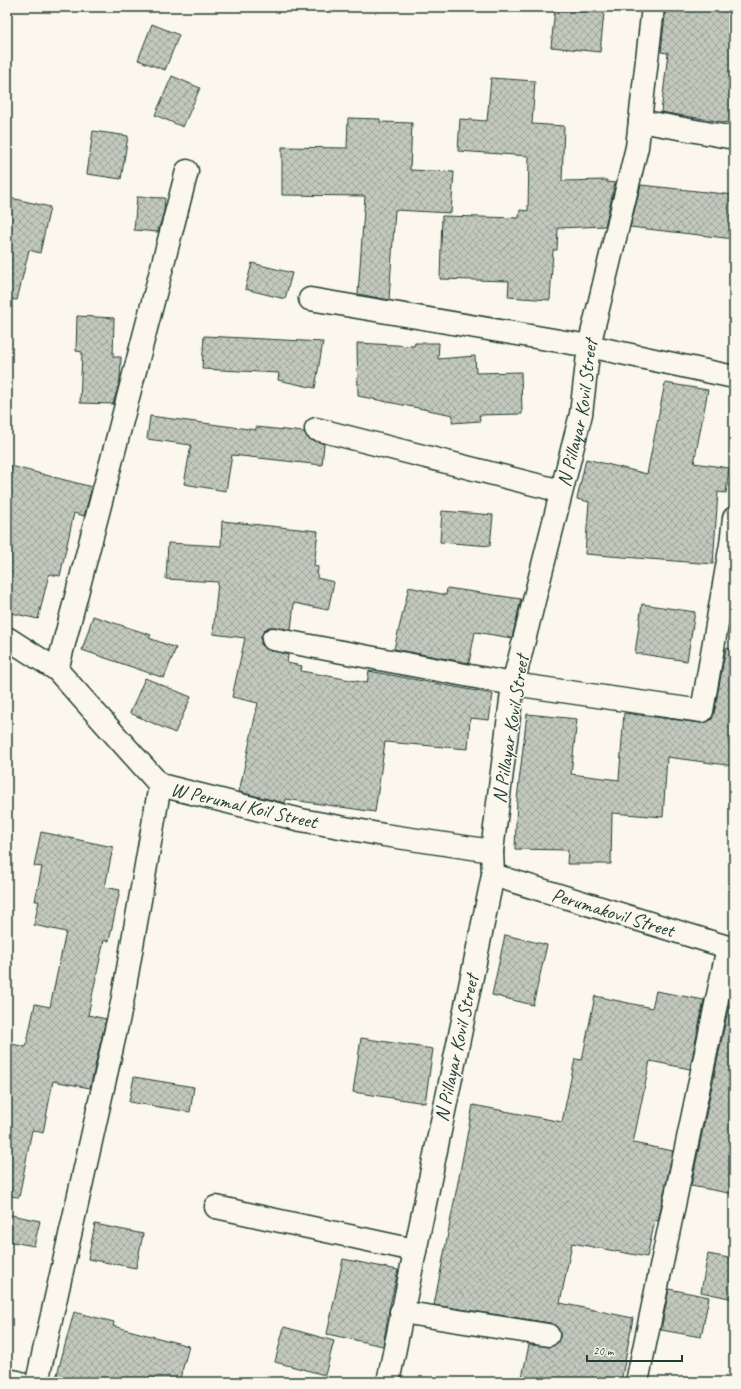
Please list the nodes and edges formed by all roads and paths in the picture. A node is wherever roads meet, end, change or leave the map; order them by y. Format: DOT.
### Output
graph roads {
  1 [pos="653,7"];
  2 [pos="640,120"];
  3 [pos="734,138"];
  4 [pos="187,171"];
  5 [pos="310,299"];
  6 [pos="589,346"];
  7 [pos="734,377"];
  8 [pos="316,429"];
  9 [pos="561,491"];
  10 [pos="734,518"];
  11 [pos="7,638"];
  12 [pos="273,639"];
  13 [pos="57,670"];
  14 [pos="513,684"];
  15 [pos="160,785"];
  16 [pos="492,851"];
  17 [pos="493,875"];
  18 [pos="731,948"];
  19 [pos="216,1207"];
  20 [pos="414,1250"];
  21 [pos="401,1312"];
  22 [pos="548,1335"];
  23 [pos="7,1380"];
  24 [pos="18,1382"];
  25 [pos="37,1382"];
  26 [pos="388,1382"];
  27 [pos="637,1382"];
  1 -- 2 [label="street, N Pillayar Kovil Street"];
  2 -- 3 [label="street"];
  2 -- 6 [label="street, N Pillayar Kovil Street"];
  4 -- 13 [label="street"];
  5 -- 6 [label="street"];
  6 -- 7 [label="street"];
  6 -- 9 [label="street, N Pillayar Kovil Street"];
  8 -- 9 [label="street"];
  9 -- 14 [label="street, N Pillayar Kovil Street"];
  10 -- 14 [label="street"];
  11 -- 13 [label="street, W Perumal Koil Street"];
  12 -- 14 [label="street"];
  13 -- 15 [label="street, W Perumal Koil Street"];
  14 -- 16 [label="street, N Pillayar Kovil Street"];
  15 -- 16 [label="street, W Perumal Koil Street"];
  15 -- 25 [label="street"];
  16 -- 17 [label="street, N Pillayar Kovil Street"];
  17 -- 18 [label="street, Perumakovil Street"];
  17 -- 20 [label="street, N Pillayar Kovil Street"];
  18 -- 27 [label="street"];
  19 -- 20 [label="street"];
  20 -- 21 [label="street, N Pillayar Kovil Street"];
  21 -- 22 [label="street"];
  21 -- 26 [label="street, N Pillayar Kovil Street"];
  23 -- 24 [label="street"];
}
